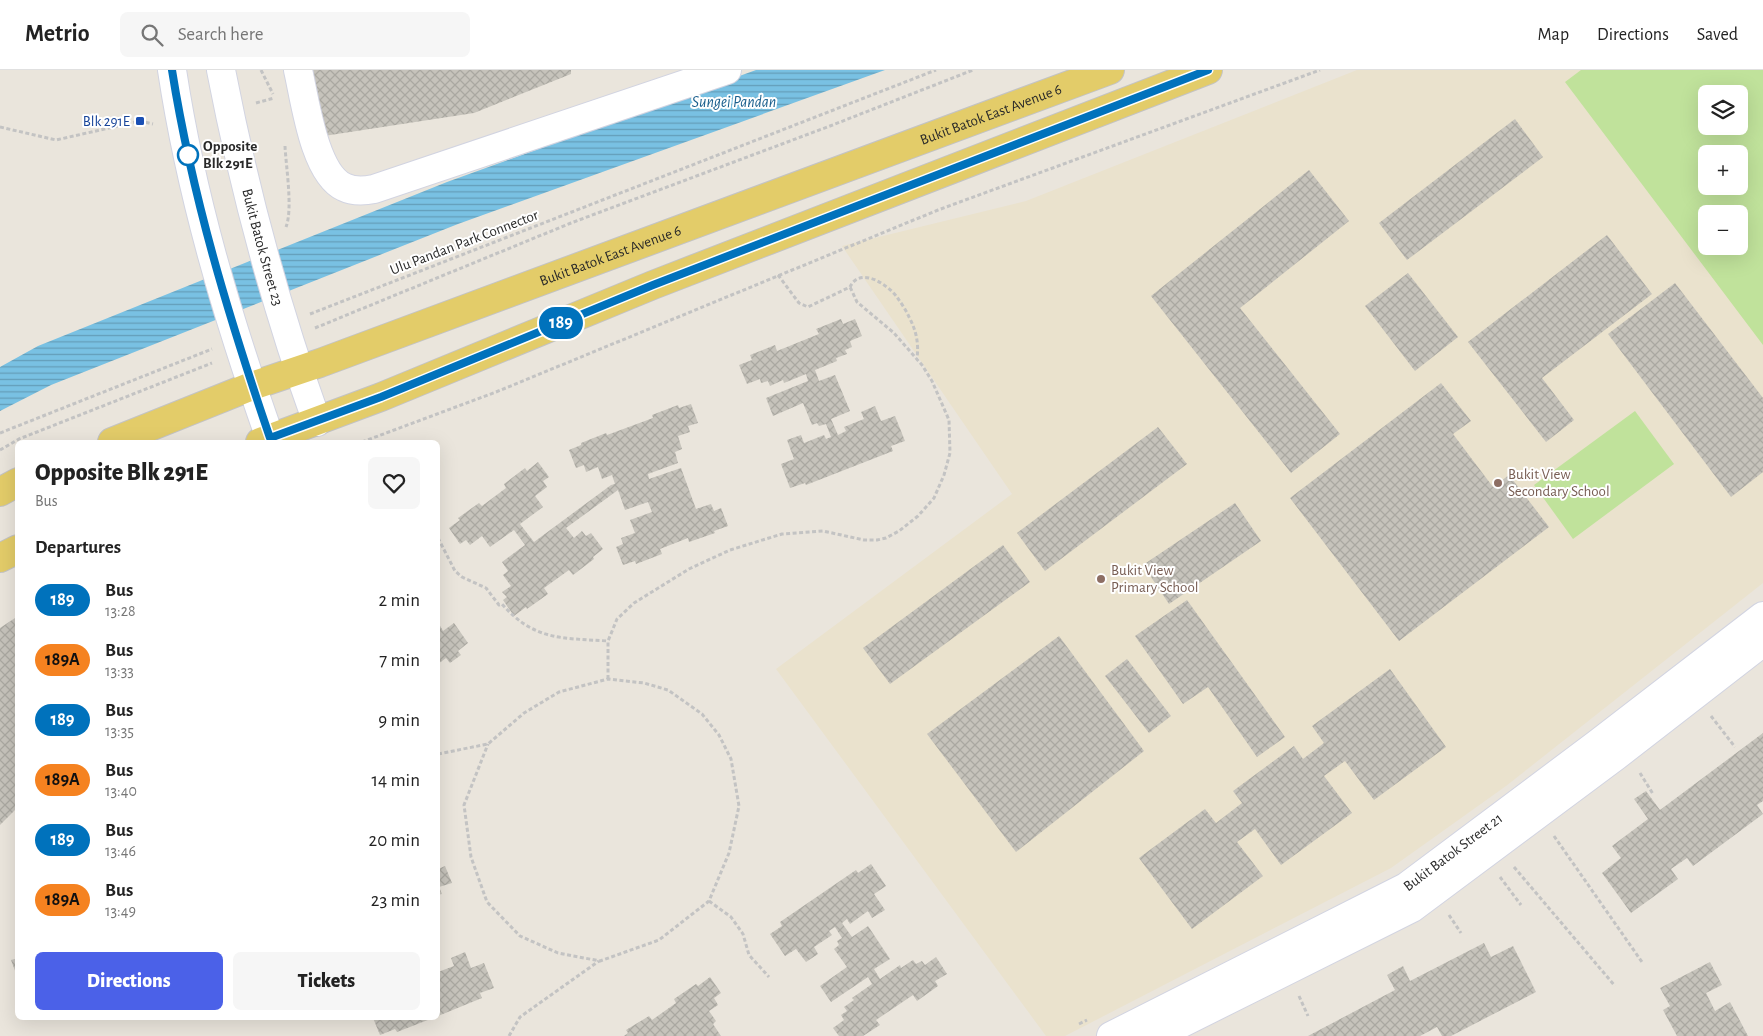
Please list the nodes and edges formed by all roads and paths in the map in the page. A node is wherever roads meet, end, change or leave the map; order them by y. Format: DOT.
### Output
graph roads {
  1 [pos="172,70"];
  2 [pos="221,70"];
  3 [pos="261,70"];
  4 [pos="298,70"];
  5 [pos="727,70"];
  6 [pos="936,70"];
  7 [pos="973,70"];
  8 [pos="1110,70"];
  9 [pos="1208,70"];
  10 [pos="1320,70"];
  11 [pos="276,106"];
  12 [pos="140,120"];
  13 [pos="0,127"];
  14 [pos="285,145"];
  15 [pos="286,229"];
  16 [pos="778,275"];
  17 [pos="850,287"];
  18 [pos="282,312"];
  19 [pos="235,329"];
  20 [pos="313,330"];
  21 [pos="917,358"];
  22 [pos="212,363"];
  23 [pos="298,370"];
  24 [pos="252,386"];
  25 [pos="317,422"];
  26 [pos="0,433"];
  27 [pos="17,440"];
  28 [pos="117,440"];
  29 [pos="265,440"];
  30 [pos="367,440"];
  31 [pos="15,441"];
  32 [pos="0,450"];
  33 [pos="15,484"];
  34 [pos="0,492"];
  35 [pos="440,542"];
  36 [pos="15,550"];
  37 [pos="0,558"];
  38 [pos="1763,616"];
  39 [pos="608,641"];
  40 [pos="1763,642"];
  41 [pos="608,679"];
  42 [pos="1716,722"];
  43 [pos="488,744"];
  44 [pos="1735,747"];
  45 [pos="440,754"];
  46 [pos="1640,774"];
  47 [pos="1653,794"];
  48 [pos="1552,834"];
  49 [pos="1512,865"];
  50 [pos="1503,881"];
  51 [pos="709,901"];
  52 [pos="1521,905"];
  53 [pos="1448,914"];
  54 [pos="1461,933"];
  55 [pos="600,961"];
  56 [pos="1642,962"];
  57 [pos="769,977"];
  58 [pos="1615,986"];
  59 [pos="1300,997"];
  60 [pos="1308,1016"];
  61 [pos="1088,1020"];
  62 [pos="1079,1024"];
  63 [pos="509,1036"];
  64 [pos="1111,1036"];
  65 [pos="1156,1036"];
  1 -- 19 [label="street"];
  2 -- 18 [label="street, Bukit Batok Street 23"];
  3 -- 11 [label="path"];
  4 -- 5 [label="street"];
  6 -- 18 [label="path, Ulu Pandan Park Connector"];
  7 -- 20 [label="path"];
  8 -- 23 [label="main road, Bukit Batok East Avenue 6"];
  9 -- 25 [label="main road"];
  10 -- 16 [label="path"];
  12 -- 13 [label="path"];
  14 -- 15 [label="path"];
  16 -- 17 [label="path"];
  16 -- 30 [label="path"];
  17 -- 21 [label="path"];
  17 -- 21 [label="path"];
  18 -- 23 [label="street, Bukit Batok Street 23"];
  19 -- 24 [label="street"];
  19 -- 26 [label="path"];
  21 -- 39 [label="path"];
  22 -- 27 [label="path"];
  23 -- 24 [label="main road, Bukit Batok East Avenue 6"];
  23 -- 25 [label="street, Bukit Batok Street 23"];
  24 -- 28 [label="main road, Bukit Batok East Avenue 6"];
  24 -- 29 [label="street"];
  25 -- 29 [label="main road"];
  31 -- 32 [label="path"];
  33 -- 34 [label="main road"];
  35 -- 39 [label="path"];
  36 -- 37 [label="main road"];
  38 -- 64 [label="street, Bukit Batok Street 21"];
  39 -- 41 [label="path"];
  40 -- 65 [label="street, Bukit Batok Street 21"];
  41 -- 43 [label="path"];
  41 -- 51 [label="path"];
  42 -- 44 [label="path"];
  43 -- 45 [label="path"];
  43 -- 55 [label="path"];
  46 -- 47 [label="path"];
  48 -- 56 [label="path"];
  49 -- 58 [label="path"];
  50 -- 52 [label="path"];
  51 -- 55 [label="path"];
  51 -- 57 [label="path"];
  53 -- 54 [label="path"];
  55 -- 63 [label="path"];
  59 -- 60 [label="path"];
  61 -- 62 [label="path"];
}
